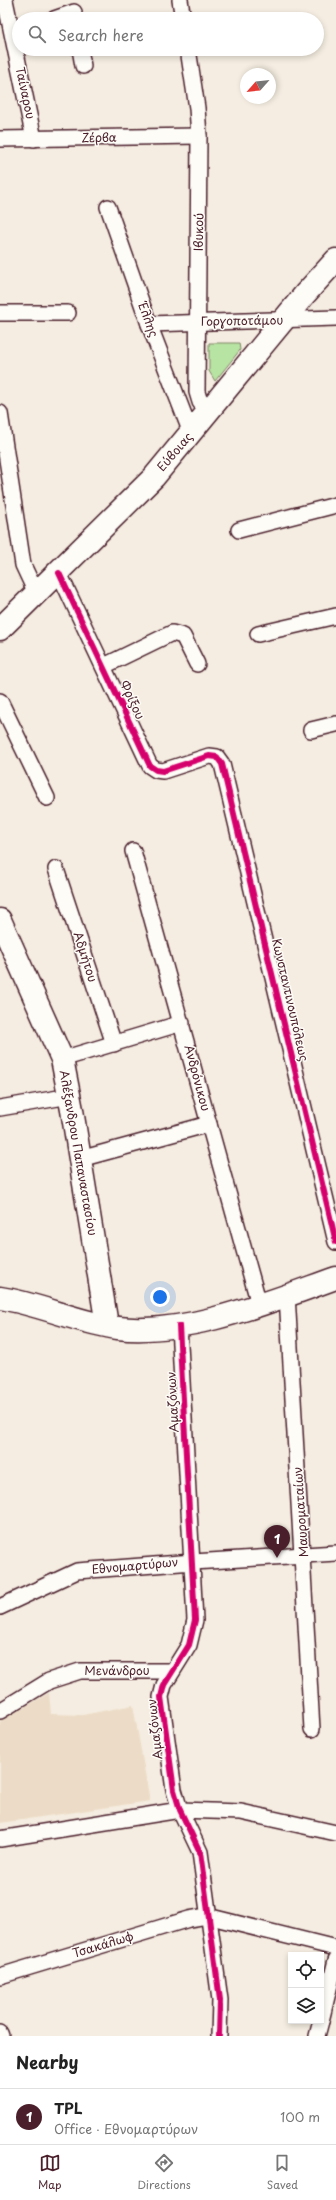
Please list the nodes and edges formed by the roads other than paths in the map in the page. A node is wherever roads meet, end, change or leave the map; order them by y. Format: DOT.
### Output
graph roads {
  1 [pos="5,0"];
  2 [pos="180,0"];
  3 [pos="182,12"];
  4 [pos="12,20"];
  5 [pos="20,56"];
  6 [pos="81,56"];
  7 [pos="189,56"];
  8 [pos="83,66"];
  9 [pos="199,136"];
  10 [pos="0,139"];
  11 [pos="34,139"];
  12 [pos="108,207"];
  13 [pos="336,260"];
  14 [pos="0,313"];
  15 [pos="68,313"];
  16 [pos="336,318"];
  17 [pos="284,321"];
  18 [pos="198,322"];
  19 [pos="149,324"];
  20 [pos="0,413"];
  21 [pos="208,413"];
  22 [pos="191,433"];
  23 [pos="336,505"];
  24 [pos="239,530"];
  25 [pos="59,573"];
  26 [pos="37,595"];
  27 [pos="336,616"];
  28 [pos="0,629"];
  29 [pos="258,634"];
  30 [pos="197,664"];
  31 [pos="104,666"];
  32 [pos="0,701"];
  33 [pos="336,724"];
  34 [pos="311,730"];
  35 [pos="222,764"];
  36 [pos="47,798"];
  37 [pos="133,851"];
  38 [pos="56,869"];
  39 [pos="0,920"];
  40 [pos="182,1023"];
  41 [pos="114,1044"];
  42 [pos="62,1059"];
  43 [pos="70,1096"];
  44 [pos="0,1108"];
  45 [pos="209,1124"];
  46 [pos="80,1159"];
  47 [pos="336,1242"];
  48 [pos="336,1278"];
  49 [pos="287,1296"];
  50 [pos="0,1298"];
  51 [pos="259,1304"];
  52 [pos="107,1325"];
  53 [pos="179,1326"];
  54 [pos="336,1553"];
  55 [pos="303,1557"];
  56 [pos="193,1562"];
  57 [pos="0,1606"];
  58 [pos="172,1671"];
  59 [pos="0,1711"];
  60 [pos="312,1729"];
  61 [pos="180,1810"];
  62 [pos="336,1833"];
  63 [pos="0,1839"];
  64 [pos="207,1916"];
  65 [pos="336,1948"];
  66 [pos="336,1960"];
  67 [pos="0,1976"];
  68 [pos="324,2009"];
  69 [pos="320,2024"];
  70 [pos="0,2033"];
  71 [pos="1,2036"];
  72 [pos="219,2036"];
  73 [pos="317,2036"];
  1 -- 4 [label="street, Ταίναρου"];
  2 -- 3 [label="street"];
  5 -- 11 [label="street, Ταίναρου"];
  6 -- 8 [label="street"];
  7 -- 9 [label="street, Ιβυκού"];
  9 -- 11 [label="street, Ζέρβα"];
  9 -- 18 [label="street, Ιβυκού"];
  10 -- 11 [label="street, Ζέρβα"];
  12 -- 19 [label="street, Έλλης"];
  13 -- 17 [label="main road, Εύβοιας"];
  14 -- 15 [label="street"];
  16 -- 17 [label="street, Γοργοποτάμου"];
  17 -- 18 [label="street, Γοργοποτάμου"];
  17 -- 21 [label="main road, Εύβοιας"];
  18 -- 19 [label="street, Γοργοποτάμου"];
  18 -- 21 [label="street, Ιβυκού"];
  19 -- 22 [label="street, Έλλης"];
  20 -- 26 [label="street"];
  21 -- 22 [label="main road, Εύβοιας"];
  22 -- 25 [label="main road, Εύβοιας"];
  23 -- 24 [label="street"];
  25 -- 26 [label="main road, Εύβοιας"];
  25 -- 31 [label="street, Φρίξου"];
  26 -- 28 [label="main road, Εύβοιας"];
  27 -- 29 [label="street"];
  30 -- 31 [label="street"];
  31 -- 35 [label="street, Φρίξου"];
  32 -- 36 [label="street"];
  33 -- 34 [label="street"];
  35 -- 47 [label="street, Κωνσταντινουπόλεως"];
  37 -- 40 [label="street, Ανδρόνικου"];
  38 -- 41 [label="street, Αδμήτου"];
  39 -- 42 [label="main road, Αλέξανδρου Παπαναστασίου"];
  40 -- 41 [label="street"];
  40 -- 45 [label="street, Ανδρόνικου"];
  41 -- 42 [label="street"];
  42 -- 43 [label="main road, Αλέξανδρου Παπαναστασίου"];
  43 -- 44 [label="street"];
  43 -- 46 [label="main road, Αλέξανδρου Παπαναστασίου"];
  45 -- 46 [label="street"];
  45 -- 51 [label="street, Ανδρόνικου"];
  46 -- 52 [label="main road, Αλέξανδρου Παπαναστασίου"];
  48 -- 49 [label="main road"];
  49 -- 51 [label="main road"];
  49 -- 55 [label="street, Μαυροματαίων"];
  50 -- 52 [label="main road"];
  51 -- 53 [label="main road"];
  52 -- 53 [label="main road"];
  53 -- 56 [label="street, Αμαζόνων"];
  54 -- 55 [label="street, Εθνομαρτύρων"];
  55 -- 56 [label="street, Εθνομαρτύρων"];
  55 -- 60 [label="street, Μαυροματαίων"];
  56 -- 57 [label="street, Εθνομαρτύρων"];
  56 -- 58 [label="street, Αμαζόνων"];
  58 -- 59 [label="street, Μενάνδρου"];
  58 -- 61 [label="street, Αμαζόνων"];
  61 -- 62 [label="street"];
  61 -- 63 [label="street"];
  61 -- 64 [label="street, Αμαζόνων"];
  64 -- 65 [label="street"];
  64 -- 67 [label="street, Τσακάλωφ"];
  64 -- 72 [label="street, Αμαζόνων"];
  66 -- 68 [label="street"];
  69 -- 73 [label="street"];
  70 -- 71 [label="street"];
}
